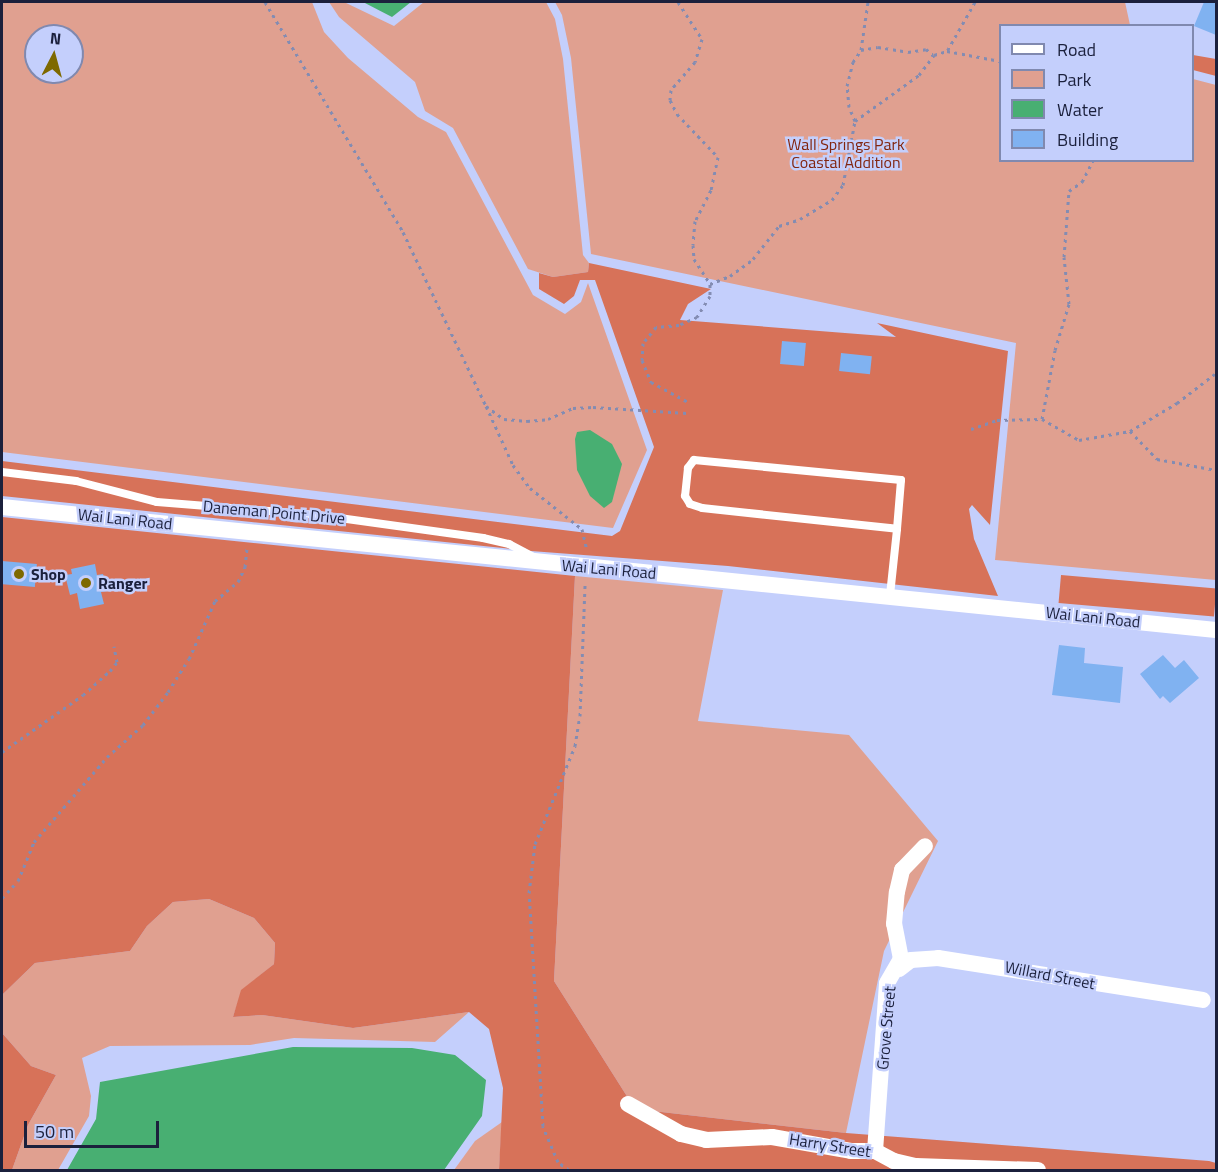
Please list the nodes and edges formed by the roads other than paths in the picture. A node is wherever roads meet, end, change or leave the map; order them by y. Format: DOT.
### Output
graph roads {
  1 [pos="2,472"];
  2 [pos="2,507"];
  3 [pos="897,529"];
  4 [pos="543,563"];
  5 [pos="890,596"];
  6 [pos="1216,630"];
  7 [pos="925,846"];
  8 [pos="899,969"];
  9 [pos="1203,1000"];
  10 [pos="628,1104"];
  11 [pos="876,1151"];
  12 [pos="1038,1170"];
  1 -- 4 [label="lane, Daneman Point Drive"];
  2 -- 4 [label="street, Wai Lani Road"];
  3 -- 3 [label="lane"];
  3 -- 5 [label="lane"];
  4 -- 5 [label="street, Wai Lani Road"];
  5 -- 6 [label="street, Wai Lani Road"];
  7 -- 8 [label="street, Grove Street"];
  8 -- 9 [label="street, Willard Street"];
  8 -- 11 [label="street, Grove Street"];
  10 -- 11 [label="street, Harry Street"];
  11 -- 12 [label="street, Harry Street"];
}
